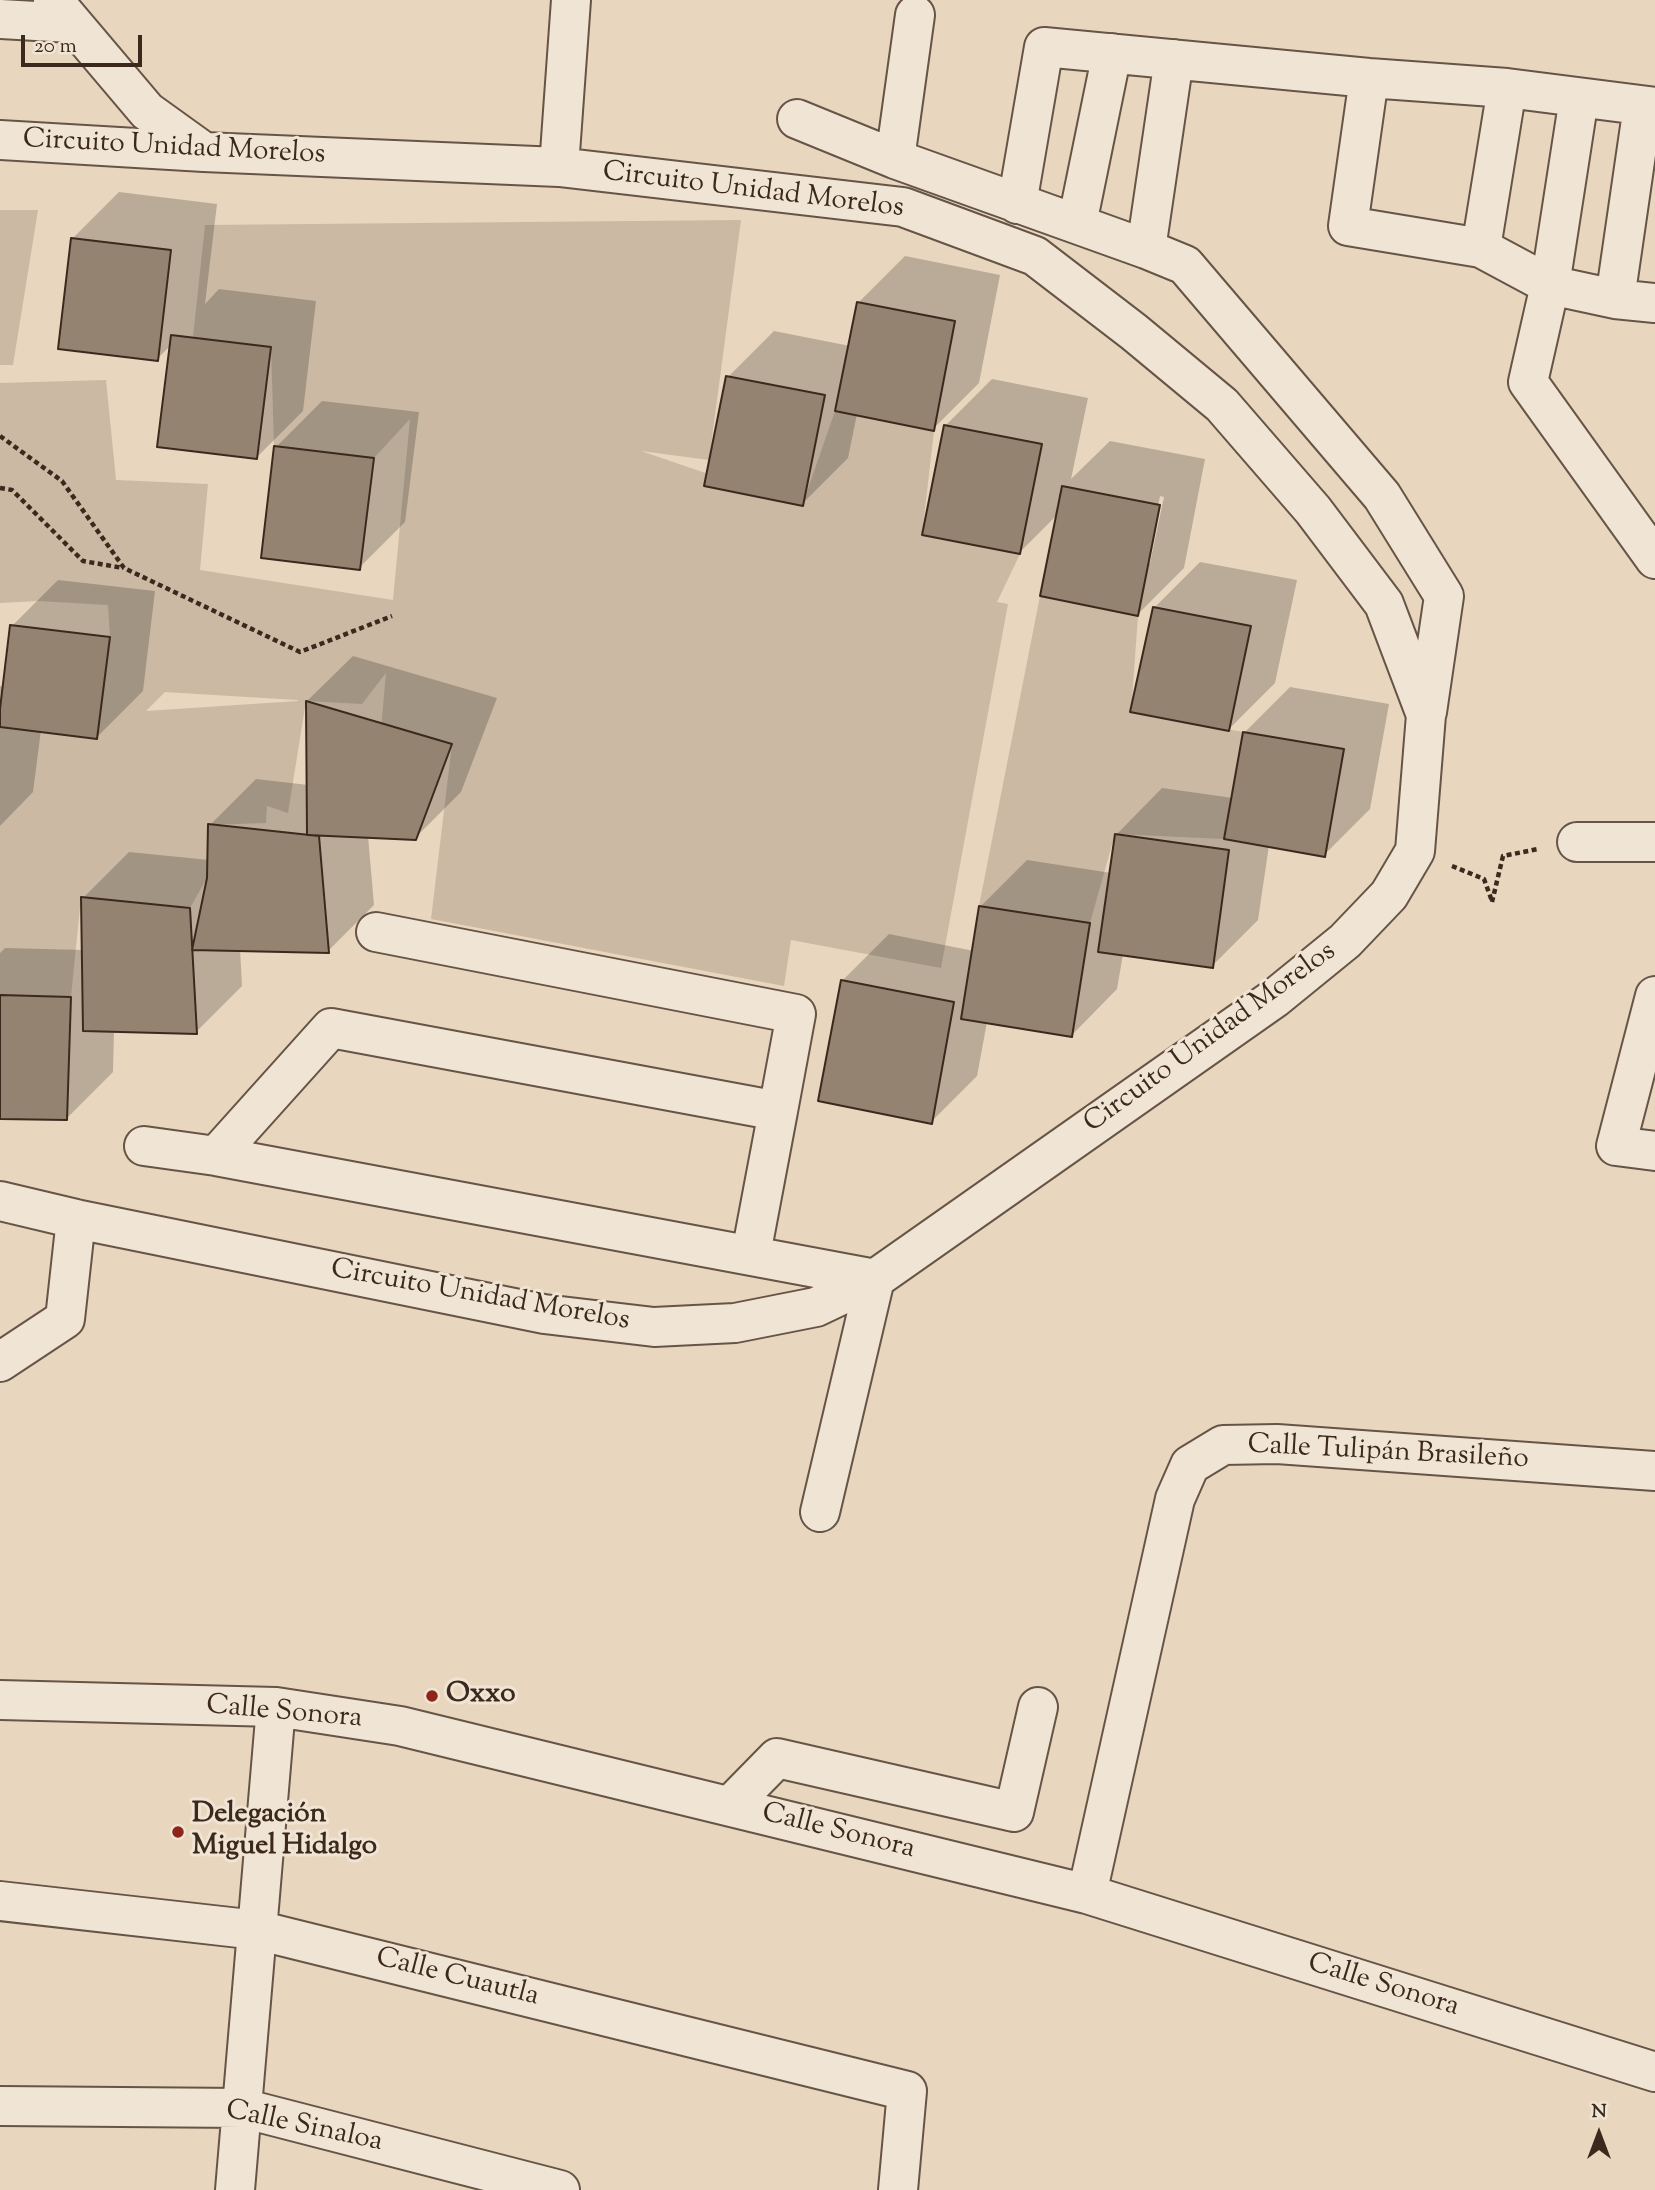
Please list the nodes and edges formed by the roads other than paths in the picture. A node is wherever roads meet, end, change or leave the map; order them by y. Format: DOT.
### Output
graph roads {
  1 [pos="571,0"];
  2 [pos="62,12"];
  3 [pos="915,15"];
  4 [pos="0,19"];
  5 [pos="1112,53"];
  6 [pos="1174,59"];
  7 [pos="1369,78"];
  8 [pos="1507,88"];
  9 [pos="1579,98"];
  10 [pos="1649,107"];
  11 [pos="797,119"];
  12 [pos="0,140"];
  13 [pos="204,152"];
  14 [pos="895,159"];
  15 [pos="559,167"];
  16 [pos="1017,204"];
  17 [pos="1077,224"];
  18 [pos="1481,248"];
  19 [pos="1146,249"];
  20 [pos="1550,285"];
  21 [pos="1615,299"];
  22 [pos="1655,303"];
  23 [pos="1655,559"];
  24 [pos="1426,715"];
  25 [pos="1577,842"];
  26 [pos="1655,842"];
  27 [pos="376,932"];
  28 [pos="1655,996"];
  29 [pos="778,1111"];
  30 [pos="144,1146"];
  31 [pos="1655,1151"];
  32 [pos="216,1156"];
  33 [pos="0,1200"];
  34 [pos="76,1219"];
  35 [pos="751,1254"];
  36 [pos="875,1279"];
  37 [pos="0,1362"];
  38 [pos="1655,1471"];
  39 [pos="820,1512"];
  40 [pos="0,1700"];
  41 [pos="276,1707"];
  42 [pos="1038,1707"];
  43 [pos="730,1806"];
  44 [pos="1087,1894"];
  45 [pos="0,1901"];
  46 [pos="257,1930"];
  47 [pos="1655,2072"];
  48 [pos="0,2106"];
  49 [pos="242,2108"];
  50 [pos="235,2190"];
  51 [pos="560,2190"];
  52 [pos="898,2190"];
  1 -- 15 [label="street"];
  2 -- 4 [label="street"];
  2 -- 13 [label="street"];
  3 -- 14 [label="street"];
  5 -- 6 [label="street"];
  5 -- 16 [label="street"];
  5 -- 17 [label="street"];
  6 -- 7 [label="street"];
  6 -- 19 [label="street"];
  7 -- 8 [label="street"];
  7 -- 18 [label="street"];
  8 -- 9 [label="street"];
  8 -- 18 [label="street"];
  9 -- 10 [label="street"];
  9 -- 20 [label="street"];
  10 -- 21 [label="street"];
  11 -- 14 [label="street"];
  12 -- 13 [label="street, Circuito Unidad Morelos"];
  13 -- 15 [label="street, Circuito Unidad Morelos"];
  14 -- 16 [label="street"];
  15 -- 24 [label="street, Circuito Unidad Morelos"];
  16 -- 17 [label="street"];
  17 -- 19 [label="street"];
  18 -- 20 [label="street"];
  19 -- 24 [label="street"];
  20 -- 21 [label="street"];
  20 -- 23 [label="street"];
  21 -- 22 [label="street"];
  24 -- 36 [label="street, Circuito Unidad Morelos"];
  25 -- 26 [label="street"];
  27 -- 29 [label="street"];
  28 -- 31 [label="street"];
  29 -- 32 [label="street"];
  29 -- 35 [label="street"];
  30 -- 32 [label="street"];
  32 -- 35 [label="street"];
  33 -- 34 [label="street, Circuito Unidad Morelos"];
  34 -- 36 [label="street, Circuito Unidad Morelos"];
  34 -- 37 [label="street"];
  35 -- 36 [label="street"];
  36 -- 39 [label="street"];
  38 -- 44 [label="street, Calle Tulipán Brasileño"];
  40 -- 41 [label="street, Calle Sonora"];
  41 -- 43 [label="street, Calle Sonora"];
  41 -- 46 [label="street"];
  42 -- 43 [label="street"];
  43 -- 44 [label="street, Calle Sonora"];
  44 -- 47 [label="street, Calle Sonora"];
  45 -- 46 [label="street, Calle Cuautla"];
  46 -- 49 [label="street"];
  46 -- 52 [label="street, Calle Cuautla"];
  48 -- 49 [label="street, Calle Sinaloa"];
  49 -- 50 [label="street"];
  49 -- 51 [label="street, Calle Sinaloa"];
}
